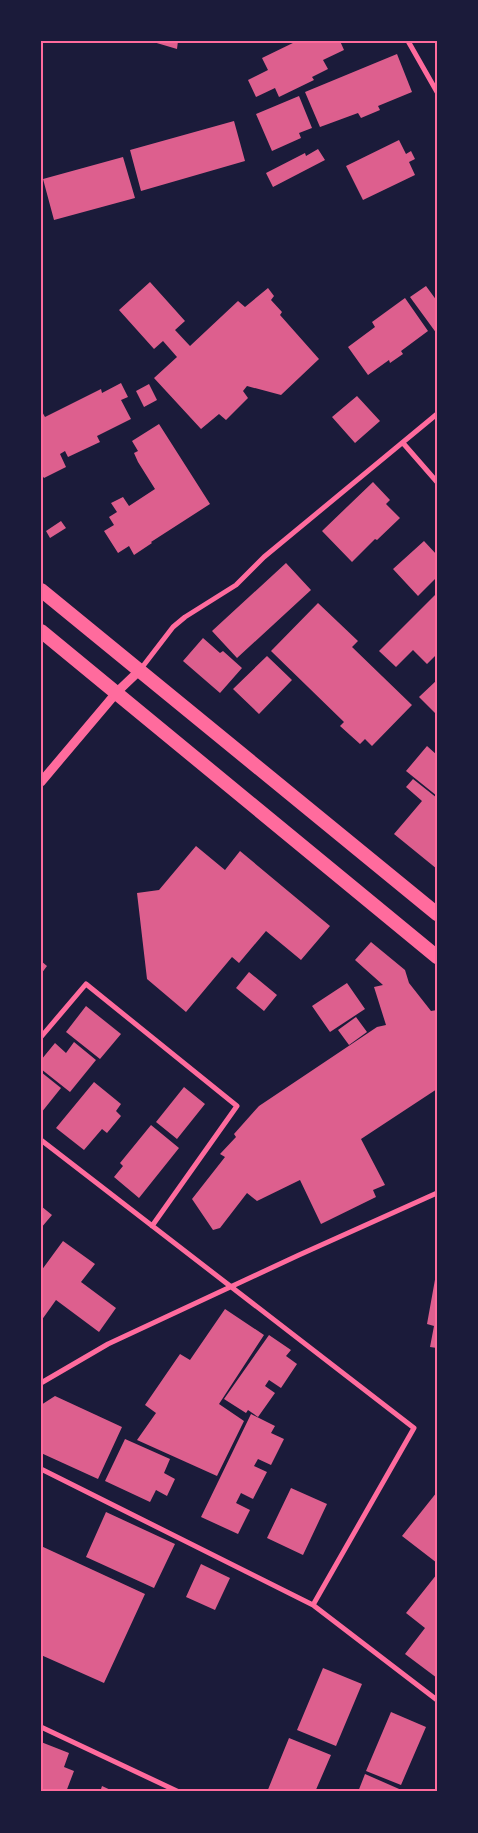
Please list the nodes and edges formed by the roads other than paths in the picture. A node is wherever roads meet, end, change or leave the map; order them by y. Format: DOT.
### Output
graph roads {
  1 [pos="408,41"];
  2 [pos="437,92"];
  3 [pos="437,414"];
  4 [pos="403,443"];
  5 [pos="437,482"];
  6 [pos="41,590"];
  7 [pos="41,631"];
  8 [pos="139,671"];
  9 [pos="117,692"];
  10 [pos="41,782"];
  11 [pos="437,914"];
  12 [pos="437,957"];
  13 [pos="41,1037"];
  14 [pos="41,1140"];
  15 [pos="437,1192"];
  16 [pos="152,1226"];
  17 [pos="231,1287"];
  18 [pos="41,1383"];
  19 [pos="41,1469"];
  20 [pos="313,1605"];
  21 [pos="437,1700"];
  22 [pos="41,1727"];
  23 [pos="179,1792"];
  1 -- 2 [label="street"];
  3 -- 4 [label="street"];
  4 -- 5 [label="street"];
  4 -- 8 [label="street"];
  6 -- 8 [label="highway"];
  7 -- 9 [label="highway"];
  8 -- 9 [label="street"];
  8 -- 11 [label="highway"];
  9 -- 10 [label="street"];
  9 -- 12 [label="highway"];
  13 -- 16 [label="street"];
  14 -- 16 [label="street"];
  15 -- 17 [label="street"];
  16 -- 17 [label="street"];
  17 -- 18 [label="street"];
  17 -- 20 [label="street"];
  19 -- 20 [label="street"];
  20 -- 21 [label="street"];
  22 -- 23 [label="street"];
}
